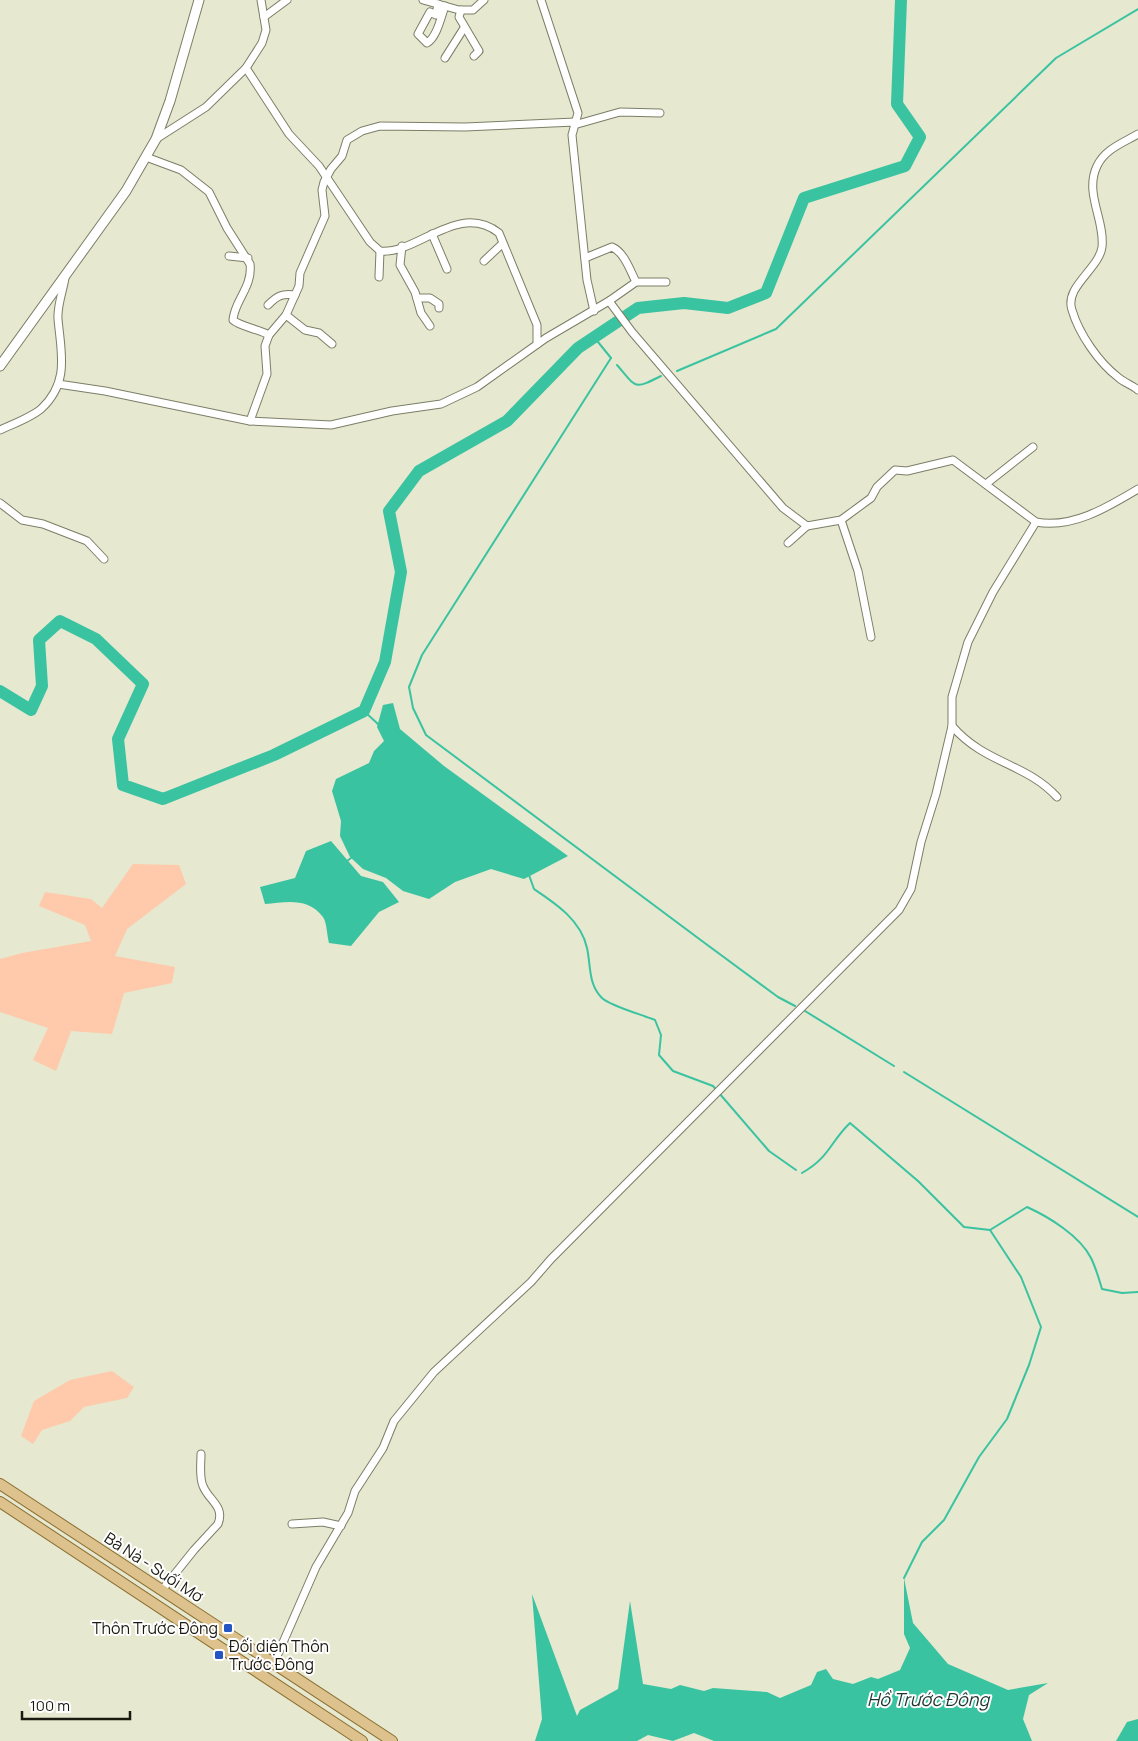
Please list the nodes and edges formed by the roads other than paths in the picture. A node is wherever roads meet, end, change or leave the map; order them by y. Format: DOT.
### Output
graph roads {
  1 [pos="198,0"];
  2 [pos="261,0"];
  3 [pos="287,0"];
  4 [pos="423,0"];
  5 [pos="484,0"];
  6 [pos="541,0"];
  7 [pos="442,5"];
  8 [pos="461,10"];
  9 [pos="264,17"];
  10 [pos="464,28"];
  11 [pos="474,56"];
  12 [pos="445,58"];
  13 [pos="246,68"];
  14 [pos="660,113"];
  15 [pos="574,123"];
  16 [pos="1138,134"];
  17 [pos="156,139"];
  18 [pos="146,157"];
  19 [pos="327,177"];
  20 [pos="432,234"];
  21 [pos="502,244"];
  22 [pos="402,246"];
  23 [pos="380,251"];
  24 [pos="229,256"];
  25 [pos="248,258"];
  26 [pos="585,258"];
  27 [pos="484,261"];
  28 [pos="447,269"];
  29 [pos="66,274"];
  30 [pos="379,278"];
  31 [pos="636,282"];
  32 [pos="666,282"];
  33 [pos="295,295"];
  34 [pos="417,298"];
  35 [pos="609,302"];
  36 [pos="268,305"];
  37 [pos="439,308"];
  38 [pos="594,311"];
  39 [pos="286,315"];
  40 [pos="430,326"];
  41 [pos="269,335"];
  42 [pos="332,344"];
  43 [pos="537,344"];
  44 [pos="0,366"];
  45 [pos="58,384"];
  46 [pos="1138,390"];
  47 [pos="250,421"];
  48 [pos="0,430"];
  49 [pos="1033,447"];
  50 [pos="986,484"];
  51 [pos="1138,489"];
  52 [pos="0,503"];
  53 [pos="841,520"];
  54 [pos="1036,522"];
  55 [pos="807,526"];
  56 [pos="788,544"];
  57 [pos="104,559"];
  58 [pos="871,638"];
  59 [pos="952,726"];
  60 [pos="1057,797"];
  61 [pos="201,1454"];
  62 [pos="0,1484"];
  63 [pos="0,1502"];
  64 [pos="292,1524"];
  65 [pos="341,1526"];
  66 [pos="162,1590"];
  67 [pos="274,1663"];
  68 [pos="266,1678"];
  69 [pos="362,1741"];
  70 [pos="392,1741"];
  1 -- 17 [label="street"];
  2 -- 9 [label="street"];
  3 -- 9 [label="street"];
  4 -- 7 [label="street"];
  5 -- 8 [label="street"];
  6 -- 15 [label="street"];
  7 -- 7 [label="street"];
  7 -- 8 [label="street"];
  8 -- 10 [label="street"];
  9 -- 13 [label="street"];
  10 -- 11 [label="street"];
  10 -- 12 [label="street"];
  13 -- 17 [label="street"];
  13 -- 19 [label="street"];
  14 -- 15 [label="street"];
  15 -- 19 [label="street"];
  15 -- 26 [label="street"];
  16 -- 46 [label="street"];
  17 -- 18 [label="street"];
  18 -- 25 [label="street"];
  18 -- 29 [label="street"];
  19 -- 23 [label="street"];
  19 -- 33 [label="street"];
  20 -- 21 [label="street"];
  20 -- 22 [label="street"];
  20 -- 28 [label="street"];
  21 -- 27 [label="street"];
  21 -- 43 [label="street"];
  22 -- 23 [label="street"];
  22 -- 34 [label="street"];
  23 -- 30 [label="street"];
  24 -- 25 [label="street"];
  25 -- 41 [label="street"];
  26 -- 31 [label="street"];
  26 -- 38 [label="street"];
  29 -- 44 [label="street"];
  29 -- 45 [label="street"];
  31 -- 32 [label="street"];
  31 -- 35 [label="street"];
  33 -- 36 [label="street"];
  33 -- 39 [label="street"];
  34 -- 37 [label="street"];
  34 -- 40 [label="street"];
  35 -- 38 [label="street"];
  35 -- 55 [label="street"];
  38 -- 43 [label="street"];
  39 -- 41 [label="street"];
  39 -- 42 [label="street"];
  41 -- 47 [label="street"];
  43 -- 47 [label="street"];
  45 -- 47 [label="street"];
  45 -- 48 [label="street"];
  49 -- 50 [label="street"];
  50 -- 53 [label="street"];
  50 -- 54 [label="street"];
  51 -- 54 [label="street"];
  52 -- 57 [label="street"];
  53 -- 55 [label="street"];
  53 -- 58 [label="street"];
  54 -- 59 [label="street"];
  55 -- 56 [label="street"];
  59 -- 60 [label="street"];
  59 -- 65 [label="street"];
  61 -- 66 [label="street"];
  62 -- 66 [label="main road, Bà Nà - Suối Mơ"];
  63 -- 68 [label="main road, Bà Nà - Suối Mơ"];
  64 -- 65 [label="street"];
  65 -- 67 [label="street"];
  66 -- 67 [label="main road, Bà Nà - Suối Mơ"];
  67 -- 68 [label="main road"];
  67 -- 70 [label="main road, Bà Nà - Suối Mơ"];
  68 -- 69 [label="main road, Bà Nà - Suối Mơ"];
}
